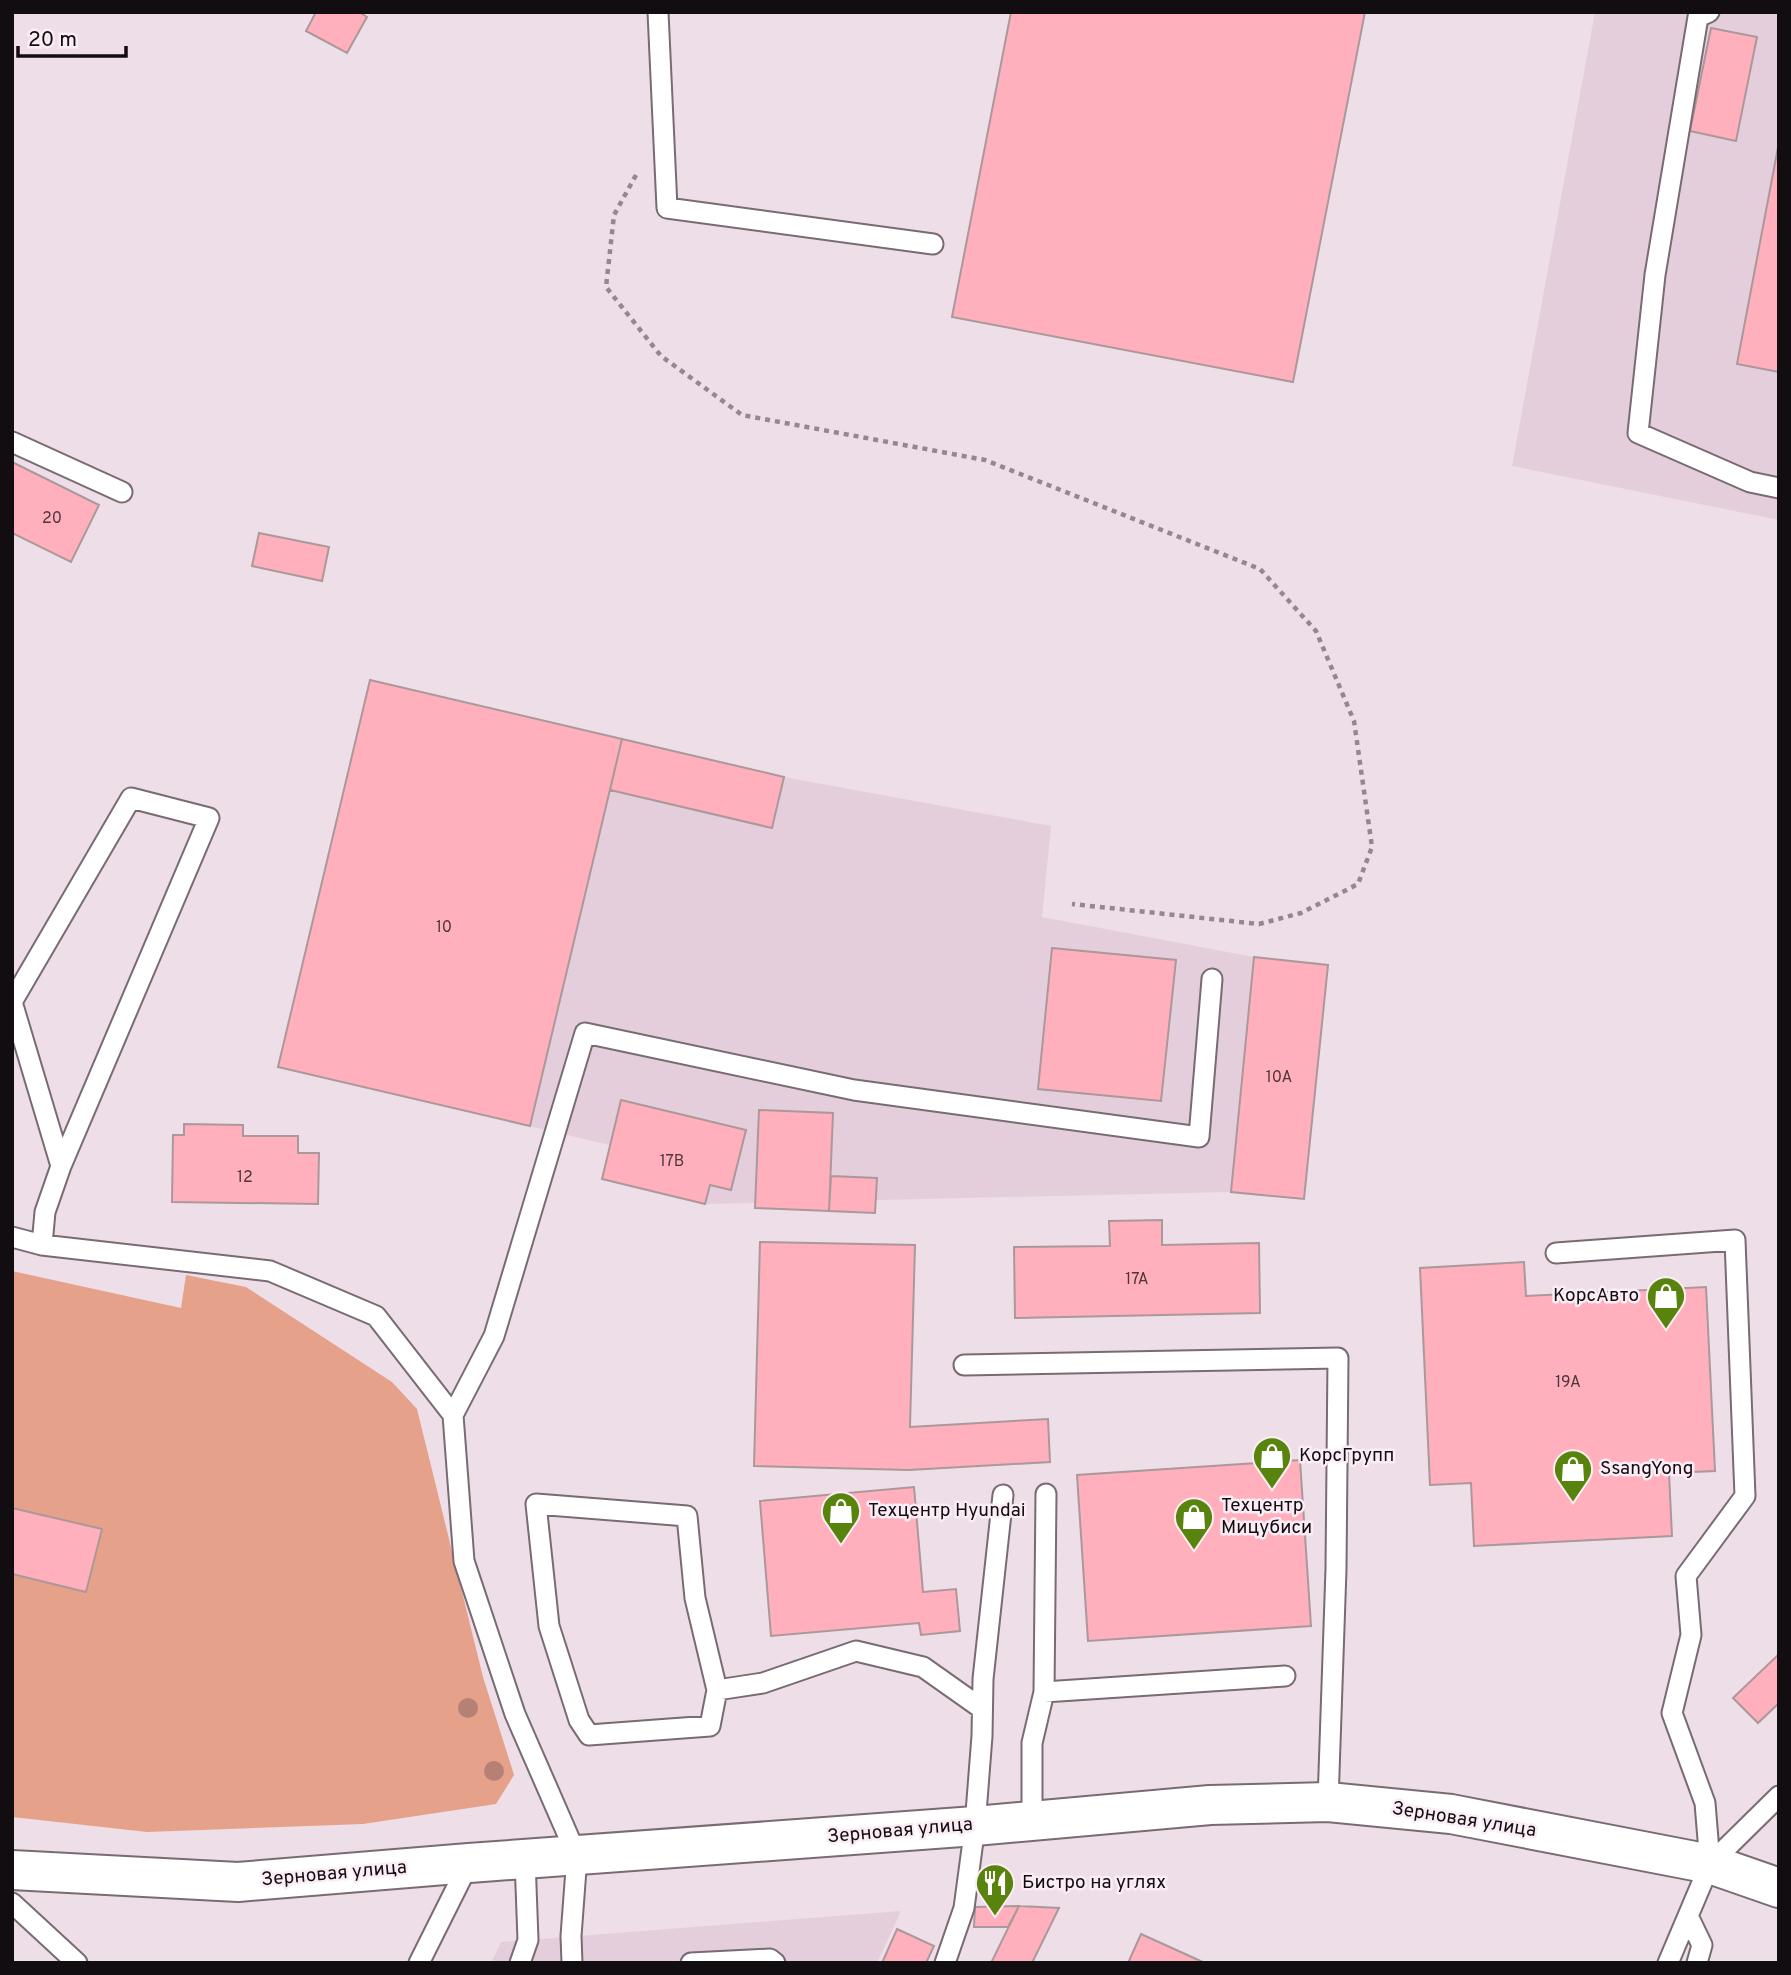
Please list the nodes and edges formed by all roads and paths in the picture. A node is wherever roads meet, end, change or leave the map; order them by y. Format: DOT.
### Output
graph roads {
  1 [pos="658,12"];
  2 [pos="1709,12"];
  3 [pos="663,126"];
  4 [pos="933,244"];
  5 [pos="12,442"];
  6 [pos="1779,488"];
  7 [pos="122,492"];
  8 [pos="1072,904"];
  9 [pos="1212,979"];
  10 [pos="12,1002"];
  11 [pos="61,1166"];
  12 [pos="12,1237"];
  13 [pos="42,1245"];
  14 [pos="1556,1253"];
  15 [pos="964,1365"];
  16 [pos="453,1415"];
  17 [pos="1046,1494"];
  18 [pos="1003,1495"];
  19 [pos="1285,1676"];
  20 [pos="718,1690"];
  21 [pos="1044,1692"];
  22 [pos="981,1708"];
  23 [pos="1779,1796"];
  24 [pos="1328,1802"];
  25 [pos="1032,1820"];
  26 [pos="975,1826"];
  27 [pos="577,1856"];
  28 [pos="525,1859"];
  29 [pos="469,1863"];
  30 [pos="1710,1864"];
  31 [pos="12,1870"];
  32 [pos="1779,1888"];
  33 [pos="12,1903"];
  34 [pos="1688,1916"];
  35 [pos="76,1963"];
  36 [pos="419,1963"];
  37 [pos="520,1963"];
  38 [pos="572,1963"];
  39 [pos="691,1963"];
  40 [pos="775,1963"];
  41 [pos="945,1963"];
  42 [pos="1668,1963"];
  43 [pos="1697,1963"];
  1 -- 3 [label="lane"];
  2 -- 6 [label="lane"];
  3 -- 4 [label="lane"];
  3 -- 8 [label="path"];
  5 -- 7 [label="lane"];
  9 -- 16 [label="lane"];
  10 -- 11 [label="lane"];
  10 -- 11 [label="lane"];
  11 -- 13 [label="lane"];
  12 -- 13 [label="lane"];
  13 -- 16 [label="lane"];
  14 -- 30 [label="lane"];
  15 -- 24 [label="lane"];
  16 -- 27 [label="lane"];
  17 -- 21 [label="lane"];
  18 -- 22 [label="lane"];
  19 -- 21 [label="lane"];
  20 -- 20 [label="lane"];
  20 -- 22 [label="lane"];
  21 -- 25 [label="lane"];
  22 -- 26 [label="lane"];
  23 -- 30 [label="lane"];
  24 -- 25 [label="main road, Зерновая улица"];
  24 -- 30 [label="main road, Зерновая улица"];
  25 -- 26 [label="main road, Зерновая улица"];
  26 -- 27 [label="main road, Зерновая улица"];
  26 -- 41 [label="lane"];
  27 -- 28 [label="main road, Зерновая улица"];
  27 -- 38 [label="lane"];
  28 -- 29 [label="main road, Зерновая улица"];
  28 -- 37 [label="lane"];
  29 -- 31 [label="main road, Зерновая улица"];
  29 -- 36 [label="lane"];
  30 -- 32 [label="main road, Зерновая улица"];
  30 -- 34 [label="lane"];
  33 -- 35 [label="lane"];
  34 -- 42 [label="lane"];
  34 -- 43 [label="lane"];
  39 -- 40 [label="lane"];
}
